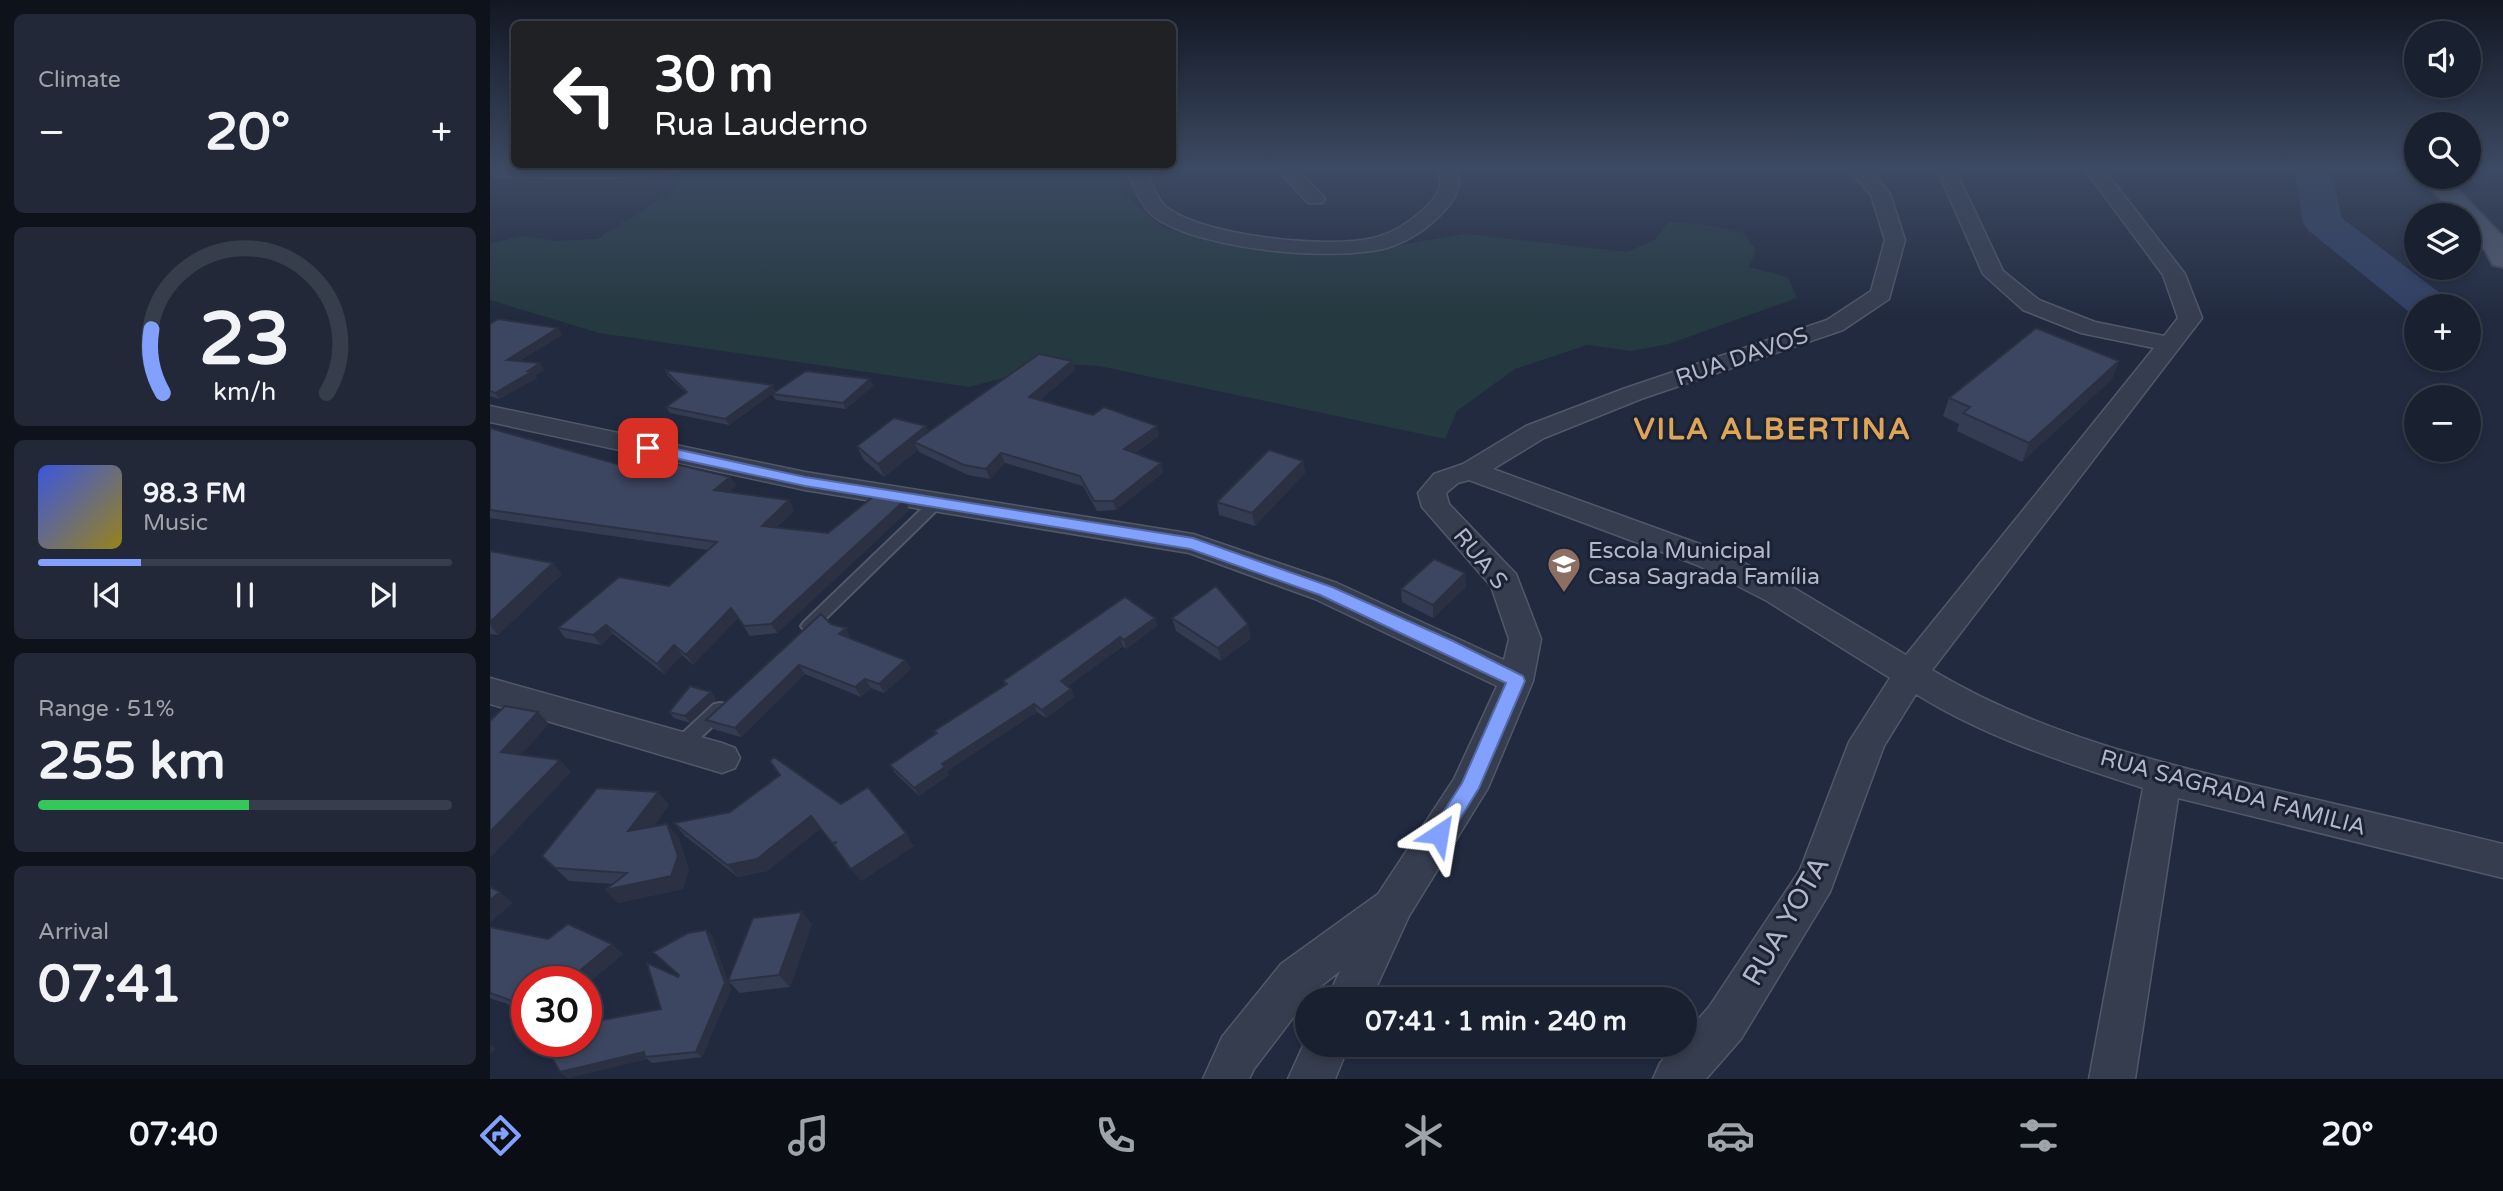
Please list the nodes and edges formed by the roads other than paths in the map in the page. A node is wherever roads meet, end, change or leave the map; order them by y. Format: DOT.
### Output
graph roads {
  1 [pos="1168,217"];
  2 [pos="1427,217"];
  3 [pos="1888,217"];
  4 [pos="1968,217"];
  5 [pos="2131,217"];
  6 [pos="2481,230"];
  7 [pos="2501,252"];
  8 [pos="2169,344"];
  9 [pos="490,414"];
  10 [pos="1471,471"];
  11 [pos="937,502"];
  12 [pos="801,634"];
  13 [pos="1910,674"];
  14 [pos="1516,681"];
  15 [pos="490,691"];
  16 [pos="730,699"];
  17 [pos="680,746"];
  18 [pos="722,758"];
  19 [pos="2163,779"];
  20 [pos="2503,861"];
  21 [pos="1394,903"];
  22 [pos="1355,987"];
  23 [pos="1321,1057"];
  24 [pos="1226,1079"];
  25 [pos="1311,1079"];
  26 [pos="1676,1079"];
  27 [pos="2112,1079"];
  1 -- 2 [label="street"];
  3 -- 10 [label="street, RUA DAVOS"];
  4 -- 8 [label="street"];
  5 -- 8 [label="street, RUA YOTA"];
  6 -- 7 [label="main road"];
  8 -- 13 [label="street, RUA YOTA"];
  9 -- 11 [label="street"];
  10 -- 13 [label="street, RUA SAGRADA FAMILIA"];
  10 -- 14 [label="street, RUA S"];
  11 -- 12 [label="lane"];
  11 -- 14 [label="street"];
  13 -- 19 [label="street, RUA SAGRADA FAMILIA"];
  13 -- 26 [label="street, RUA YOTA"];
  14 -- 21 [label="street, RUA S"];
  15 -- 17 [label="street"];
  16 -- 17 [label="lane"];
  17 -- 18 [label="street"];
  19 -- 20 [label="street, RUA SAGRADA FAMILIA"];
  19 -- 27 [label="street"];
  21 -- 22 [label="street"];
  21 -- 24 [label="street"];
  23 -- 25 [label="street"];
}
